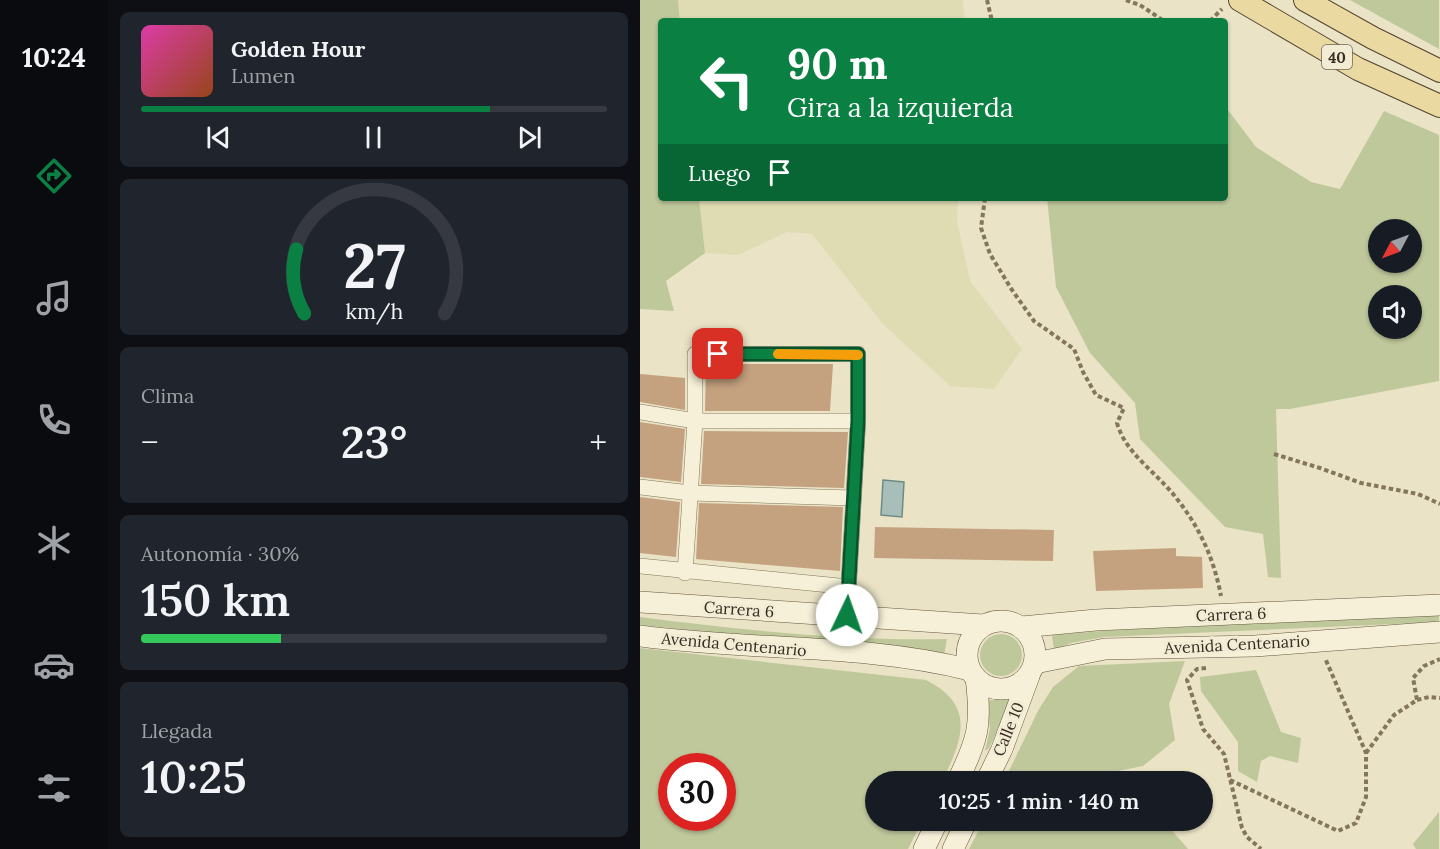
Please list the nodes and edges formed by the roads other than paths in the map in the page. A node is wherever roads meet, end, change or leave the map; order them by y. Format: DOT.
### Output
graph roads {
  1 [pos="1240,0"];
  2 [pos="1305,0"];
  3 [pos="1440,71"];
  4 [pos="1440,106"];
  5 [pos="640,412"];
  6 [pos="695,421"];
  7 [pos="858,421"];
  8 [pos="640,487"];
  9 [pos="690,493"];
  10 [pos="853,498"];
  11 [pos="640,566"];
  12 [pos="685,573"];
  13 [pos="849,587"];
  14 [pos="640,602"];
  15 [pos="1440,605"];
  16 [pos="847,615"];
  17 [pos="983,625"];
  18 [pos="1022,627"];
  19 [pos="1440,632"];
  20 [pos="640,636"];
  21 [pos="1032,669"];
  22 [pos="973,674"];
  23 [pos="962,771"];
  24 [pos="991,771"];
  25 [pos="933,831"];
  26 [pos="962,831"];
  27 [pos="924,849"];
  28 [pos="953,849"];
  1 -- 4 [label="main road, 40"];
  2 -- 3 [label="main road"];
  5 -- 6 [label="street"];
  6 -- 7 [label="street"];
  6 -- 7 [label="street"];
  6 -- 9 [label="street"];
  7 -- 10 [label="street"];
  8 -- 9 [label="street"];
  9 -- 10 [label="street"];
  9 -- 12 [label="street"];
  10 -- 13 [label="street"];
  11 -- 12 [label="street"];
  12 -- 13 [label="street"];
  13 -- 16 [label="street"];
  14 -- 16 [label="main road, Carrera 6"];
  15 -- 18 [label="main road, Carrera 6"];
  16 -- 17 [label="main road, Carrera 6"];
  17 -- 18 [label="main road"];
  17 -- 22 [label="main road"];
  18 -- 21 [label="main road"];
  19 -- 21 [label="main road, Avenida Centenario"];
  20 -- 22 [label="main road, Avenida Centenario"];
  21 -- 22 [label="main road"];
  21 -- 24 [label="main road, Calle 10"];
  22 -- 23 [label="main road, Calle 10"];
  25 -- 27 [label="main road"];
  26 -- 28 [label="main road"];
}
